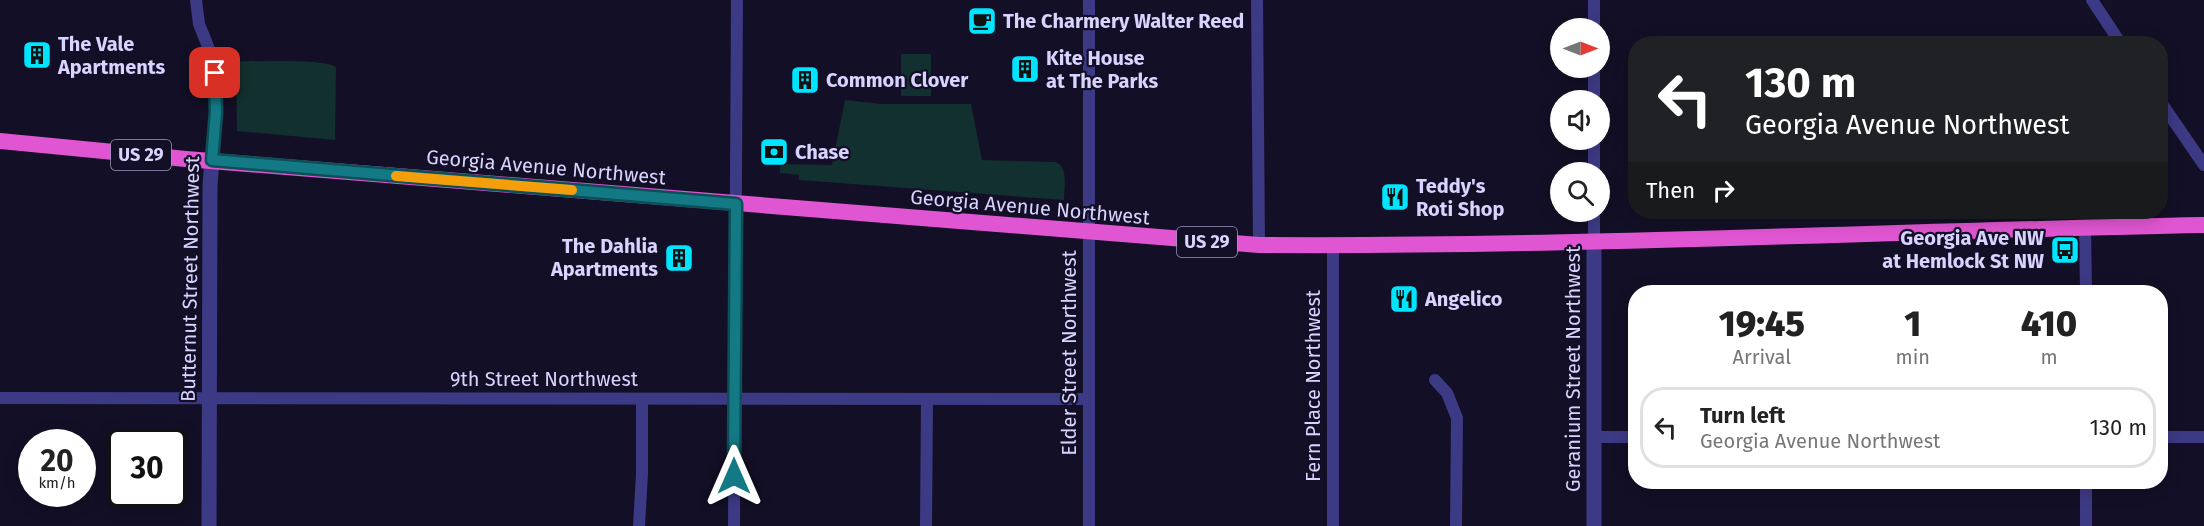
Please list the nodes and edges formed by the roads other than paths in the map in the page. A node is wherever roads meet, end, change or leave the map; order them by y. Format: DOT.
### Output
graph roads {
  1 [pos="196,0"];
  2 [pos="737,0"];
  3 [pos="1089,0"];
  4 [pos="1257,0"];
  5 [pos="1594,0"];
  6 [pos="2092,0"];
  7 [pos="1594,18"];
  8 [pos="2116,36"];
  9 [pos="2168,112"];
  10 [pos="0,141"];
  11 [pos="212,160"];
  12 [pos="2204,165"];
  13 [pos="736,204"];
  14 [pos="1594,222"];
  15 [pos="2204,225"];
  16 [pos="2085,228"];
  17 [pos="1089,233"];
  18 [pos="1594,242"];
  19 [pos="1259,245"];
  20 [pos="1333,246"];
  21 [pos="2086,285"];
  22 [pos="1434,380"];
  23 [pos="0,398"];
  24 [pos="208,398"];
  25 [pos="642,399"];
  26 [pos="1089,399"];
  27 [pos="734,400"];
  28 [pos="927,400"];
  29 [pos="1594,437"];
  30 [pos="1628,437"];
  31 [pos="2168,437"];
  32 [pos="2204,437"];
  33 [pos="2086,489"];
  34 [pos="209,526"];
  35 [pos="639,526"];
  36 [pos="734,526"];
  37 [pos="926,526"];
  38 [pos="1089,526"];
  39 [pos="1333,526"];
  40 [pos="1456,526"];
  41 [pos="1594,526"];
  42 [pos="2086,526"];
  1 -- 11 [label="street, Butternut Street Northwest"];
  2 -- 13 [label="street"];
  3 -- 17 [label="street, Elder Street Northwest"];
  4 -- 19 [label="street"];
  5 -- 7 [label="street"];
  6 -- 8 [label="street"];
  9 -- 12 [label="street"];
  10 -- 11 [label="highway, Georgia Avenue Northwest / US 29"];
  11 -- 13 [label="highway, Georgia Avenue Northwest / US 29"];
  11 -- 24 [label="street, Butternut Street Northwest"];
  13 -- 17 [label="highway, Georgia Avenue Northwest / US 29"];
  13 -- 27 [label="street"];
  14 -- 18 [label="street, Geranium Street Northwest"];
  15 -- 16 [label="highway, Georgia Avenue Northwest / US 29"];
  16 -- 18 [label="highway, Georgia Avenue Northwest / US 29"];
  16 -- 21 [label="street"];
  17 -- 19 [label="highway, Georgia Avenue Northwest / US 29"];
  17 -- 26 [label="street, Elder Street Northwest"];
  18 -- 20 [label="highway, Georgia Avenue Northwest / US 29"];
  18 -- 29 [label="street, Geranium Street Northwest"];
  19 -- 20 [label="highway, Georgia Avenue Northwest / US 29"];
  20 -- 39 [label="street, Fern Place Northwest"];
  22 -- 40 [label="street"];
  23 -- 24 [label="street, 9th Street Northwest"];
  24 -- 25 [label="street, 9th Street Northwest"];
  24 -- 34 [label="street, Butternut Street Northwest"];
  25 -- 27 [label="street, 9th Street Northwest"];
  25 -- 35 [label="street"];
  26 -- 28 [label="street, 9th Street Northwest"];
  26 -- 38 [label="street, Elder Street Northwest"];
  27 -- 28 [label="street, 9th Street Northwest"];
  27 -- 36 [label="street"];
  28 -- 37 [label="street"];
  29 -- 30 [label="street"];
  29 -- 41 [label="street, Geranium Street Northwest"];
  31 -- 32 [label="street"];
  33 -- 42 [label="street"];
}
